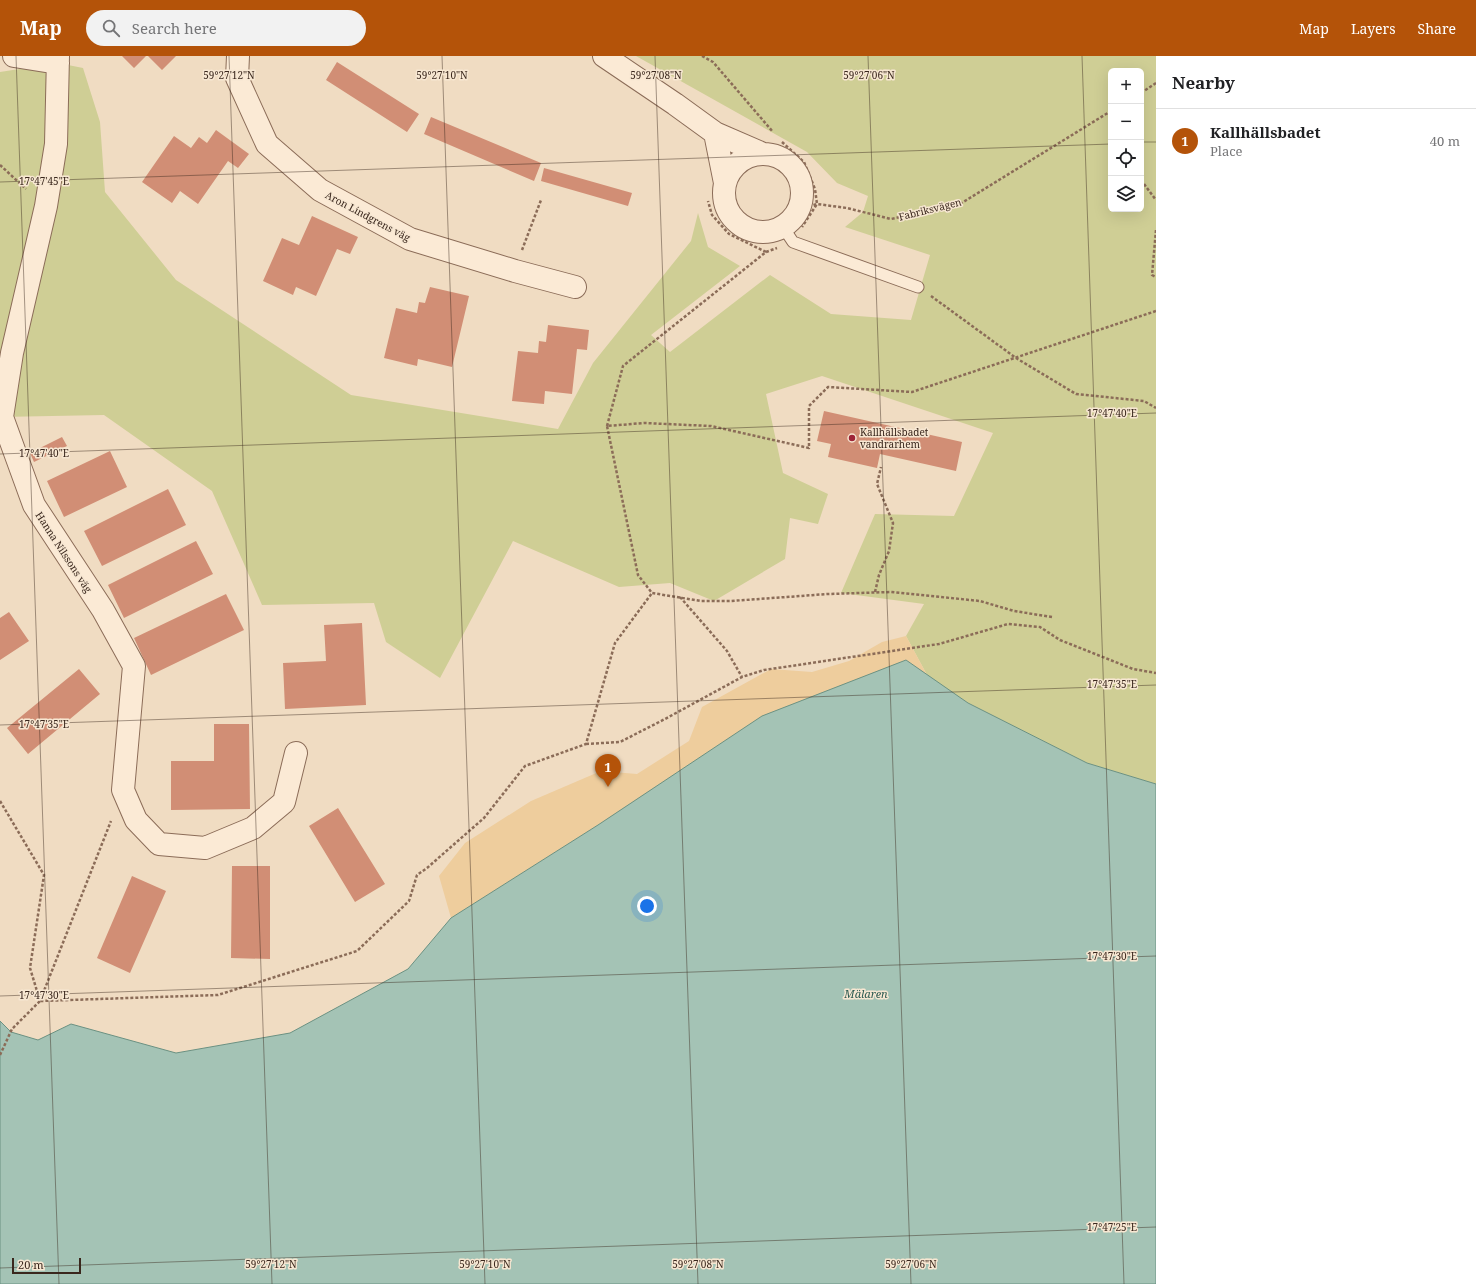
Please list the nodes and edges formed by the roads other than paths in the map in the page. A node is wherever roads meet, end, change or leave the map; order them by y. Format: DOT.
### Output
graph roads {
  1 [pos="14,56"];
  2 [pos="238,56"];
  3 [pos="604,56"];
  4 [pos="58,60"];
  5 [pos="715,133"];
  6 [pos="761,153"];
  7 [pos="725,183"];
  8 [pos="788,235"];
  9 [pos="575,286"];
  10 [pos="918,287"];
  11 [pos="296,753"];
  1 -- 4 [label="street"];
  2 -- 9 [label="street, Aron Lindgrens väg"];
  3 -- 5 [label="street"];
  4 -- 11 [label="street, Hanna Nilssons väg"];
  5 -- 6 [label="street"];
  5 -- 7 [label="street"];
  6 -- 7 [label="street"];
  6 -- 8 [label="street"];
  7 -- 8 [label="street"];
  8 -- 10 [label="lane"];
}
